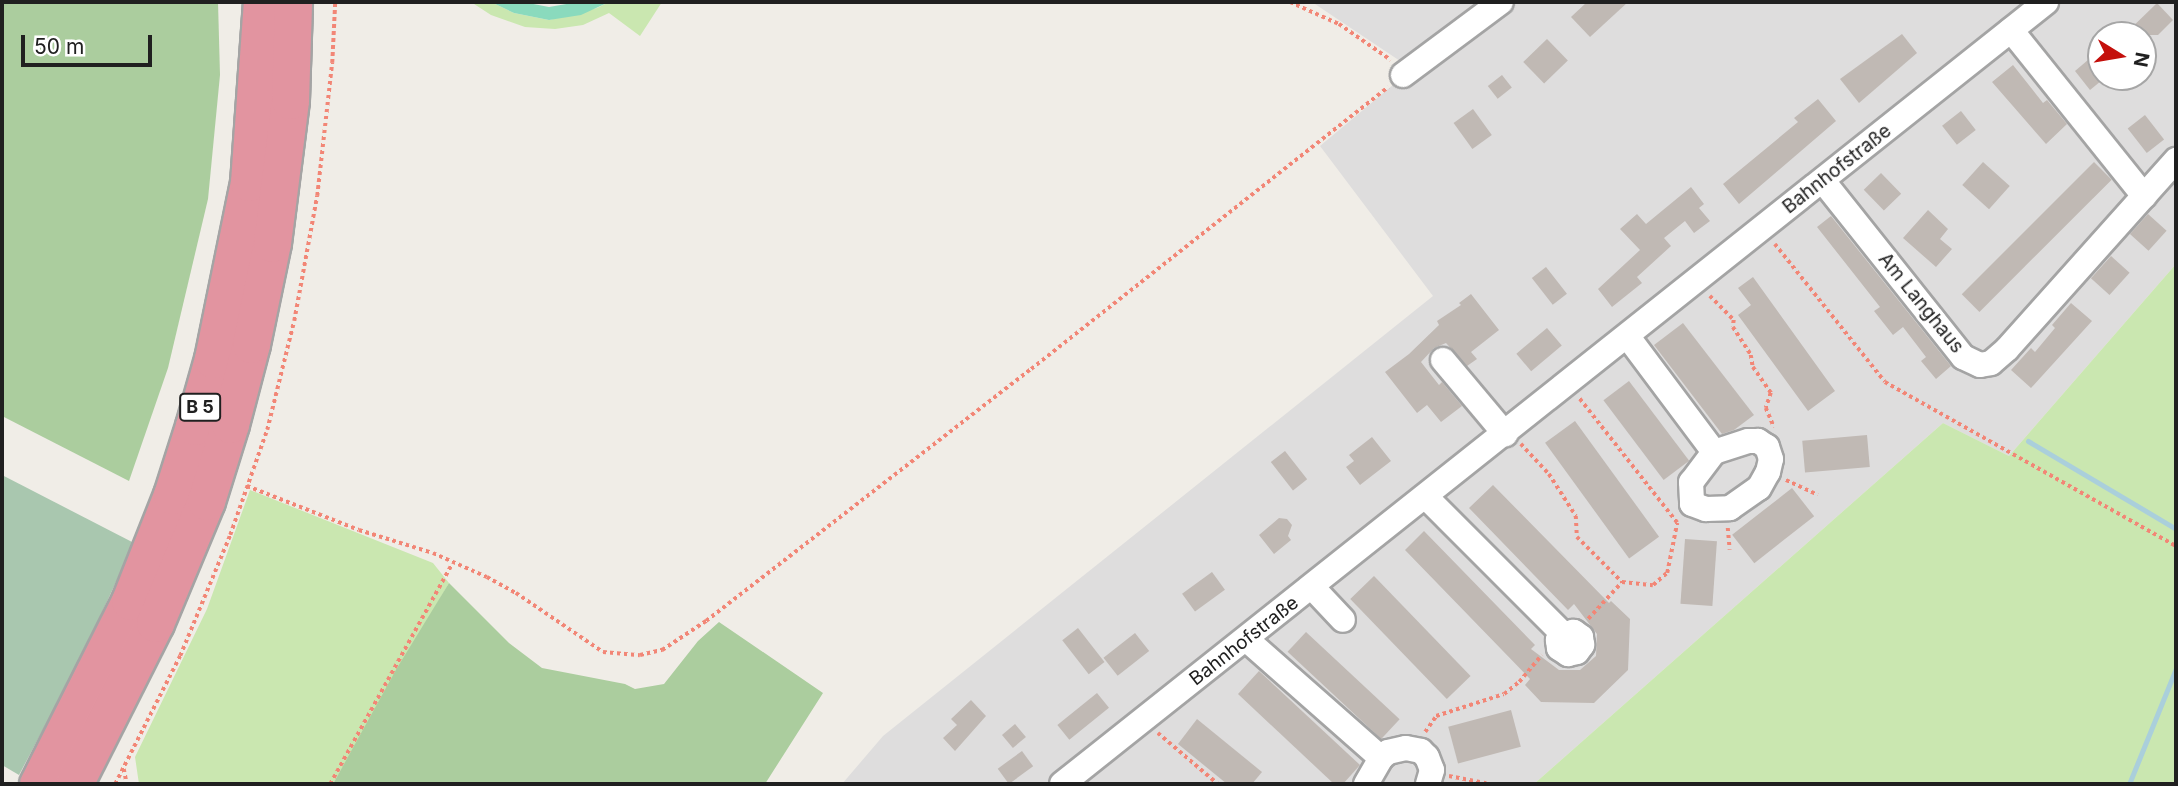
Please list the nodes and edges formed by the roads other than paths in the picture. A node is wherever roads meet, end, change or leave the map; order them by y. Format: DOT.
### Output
graph roads {
  1 [pos="262,2"];
  2 [pos="293,2"];
  3 [pos="1501,2"];
  4 [pos="2046,2"];
  5 [pos="2011,30"];
  6 [pos="1403,75"];
  7 [pos="2176,160"];
  8 [pos="1823,181"];
  9 [pos="2144,196"];
  10 [pos="1628,337"];
  11 [pos="1443,360"];
  12 [pos="1507,432"];
  13 [pos="1714,452"];
  14 [pos="1426,497"];
  15 [pos="1312,587"];
  16 [pos="1343,620"];
  17 [pos="1247,639"];
  18 [pos="1566,639"];
  19 [pos="1381,758"];
  20 [pos="1076,780"];
  21 [pos="38,784"];
  22 [pos="74,784"];
  23 [pos="1366,784"];
  24 [pos="1428,784"];
  1 -- 21 [label="highway, B 5"];
  2 -- 22 [label="highway, B 5"];
  3 -- 6 [label="street"];
  4 -- 5 [label="street, Bahnhofstraße"];
  5 -- 8 [label="street, Bahnhofstraße"];
  5 -- 9 [label="street"];
  7 -- 9 [label="street, Am Langhaus"];
  8 -- 9 [label="street, Am Langhaus"];
  8 -- 10 [label="street, Bahnhofstraße"];
  10 -- 12 [label="street, Bahnhofstraße"];
  10 -- 13 [label="street"];
  11 -- 12 [label="street"];
  12 -- 14 [label="street, Bahnhofstraße"];
  13 -- 13 [label="street"];
  14 -- 15 [label="street, Bahnhofstraße"];
  14 -- 18 [label="street"];
  15 -- 16 [label="street"];
  15 -- 17 [label="street, Bahnhofstraße"];
  17 -- 19 [label="street"];
  17 -- 20 [label="street, Bahnhofstraße"];
  19 -- 23 [label="street"];
  19 -- 24 [label="street"];
}
